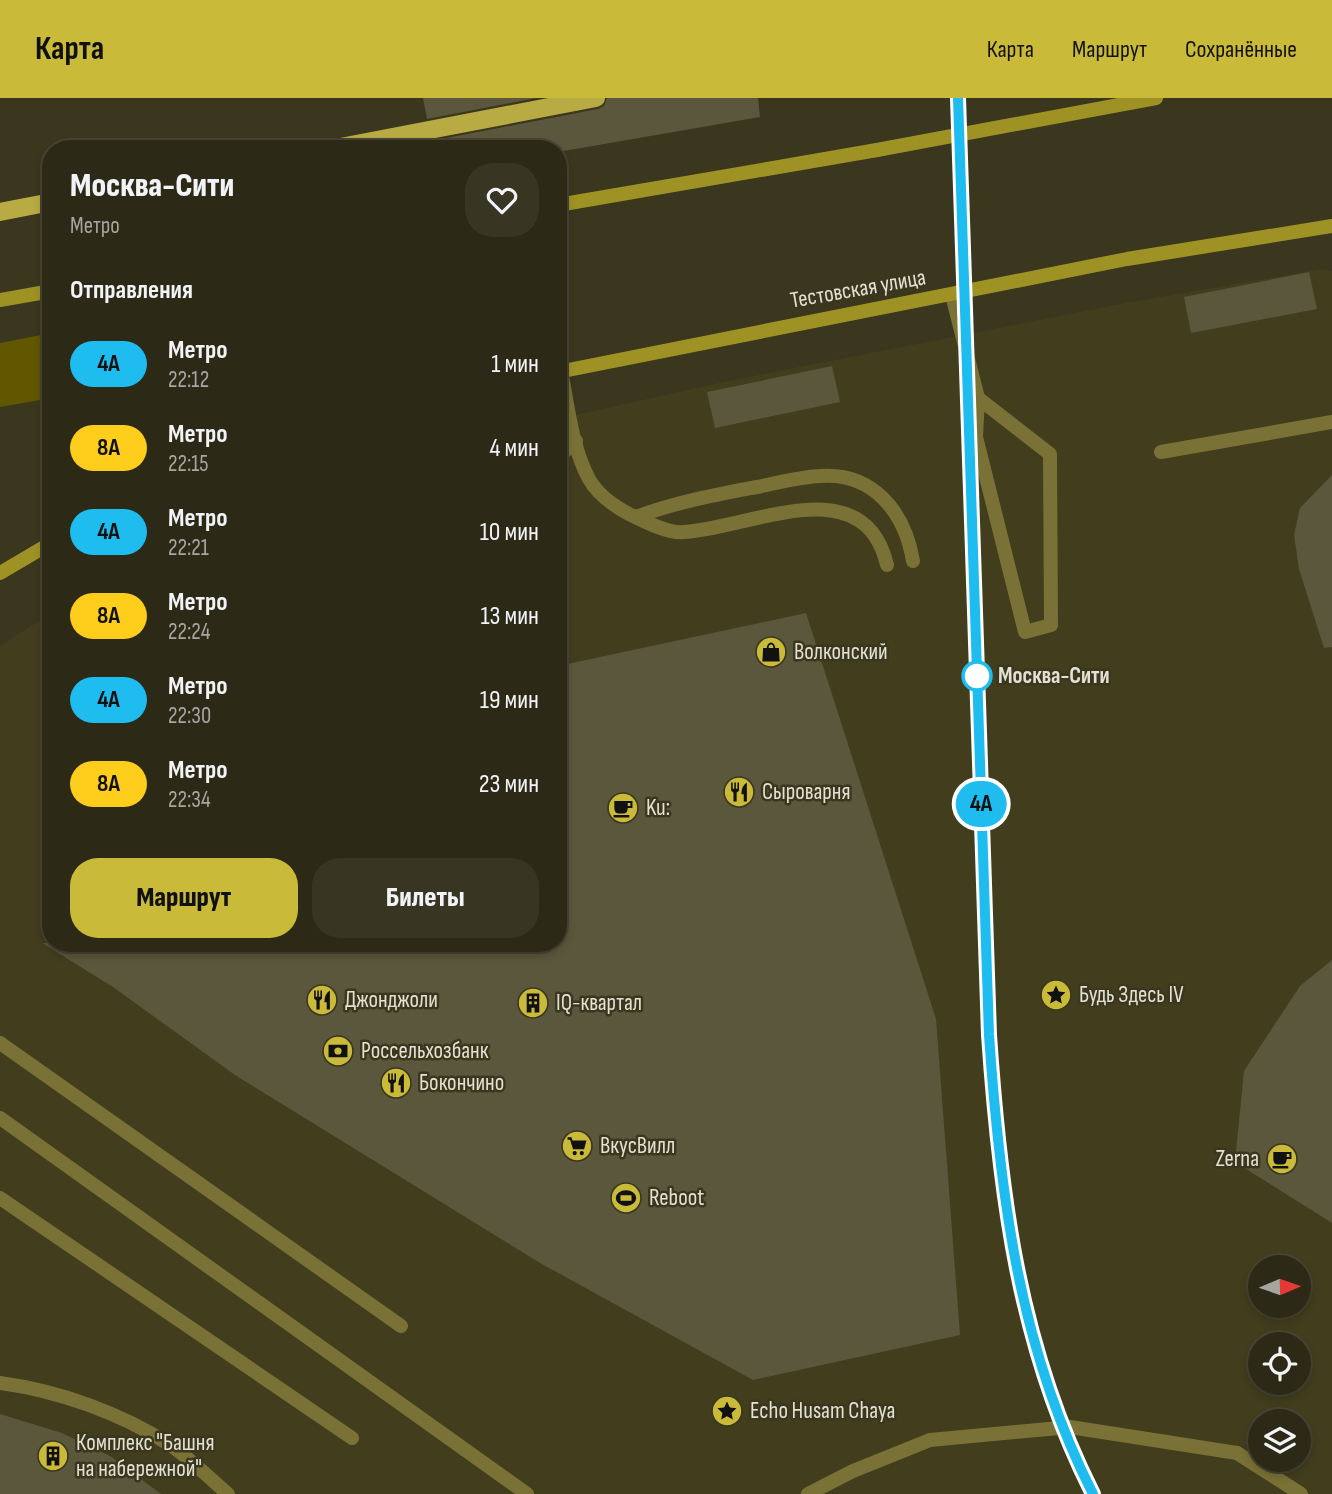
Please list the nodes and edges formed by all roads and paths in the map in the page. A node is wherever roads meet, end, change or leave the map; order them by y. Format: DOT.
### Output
graph roads {
  1 [pos="596,98"];
  2 [pos="1156,98"];
  3 [pos="377,140"];
  4 [pos="567,203"];
  5 [pos="42,204"];
  6 [pos="0,212"];
  7 [pos="1332,226"];
  8 [pos="42,293"];
  9 [pos="952,295"];
  10 [pos="0,300"];
  11 [pos="567,370"];
  12 [pos="978,398"];
  13 [pos="567,404"];
  14 [pos="1332,422"];
  15 [pos="576,441"];
  16 [pos="567,450"];
  17 [pos="1161,452"];
  18 [pos="636,517"];
  19 [pos="42,548"];
  20 [pos="913,561"];
  21 [pos="887,565"];
  22 [pos="0,573"];
  23 [pos="0,1043"];
  24 [pos="0,1118"];
  25 [pos="0,1198"];
  26 [pos="401,1326"];
  27 [pos="0,1383"];
  28 [pos="352,1438"];
  29 [pos="228,1494"];
  30 [pos="527,1494"];
  31 [pos="807,1494"];
  32 [pos="1301,1494"];
  1 -- 3 [label="main road"];
  2 -- 4 [label="main road, bridge"];
  5 -- 6 [label="main road, bridge"];
  7 -- 9 [label="main road, Тестовская улица"];
  8 -- 10 [label="main road"];
  9 -- 11 [label="main road, Тестовская улица"];
  9 -- 12 [label="street"];
  12 -- 12 [label="street"];
  13 -- 15 [label="street"];
  14 -- 17 [label="street"];
  15 -- 16 [label="street"];
  15 -- 18 [label="street"];
  18 -- 20 [label="street"];
  18 -- 21 [label="street"];
  19 -- 22 [label="main road"];
  23 -- 26 [label="street"];
  24 -- 30 [label="street"];
  25 -- 28 [label="street"];
  27 -- 29 [label="street"];
  31 -- 32 [label="street"];
}
